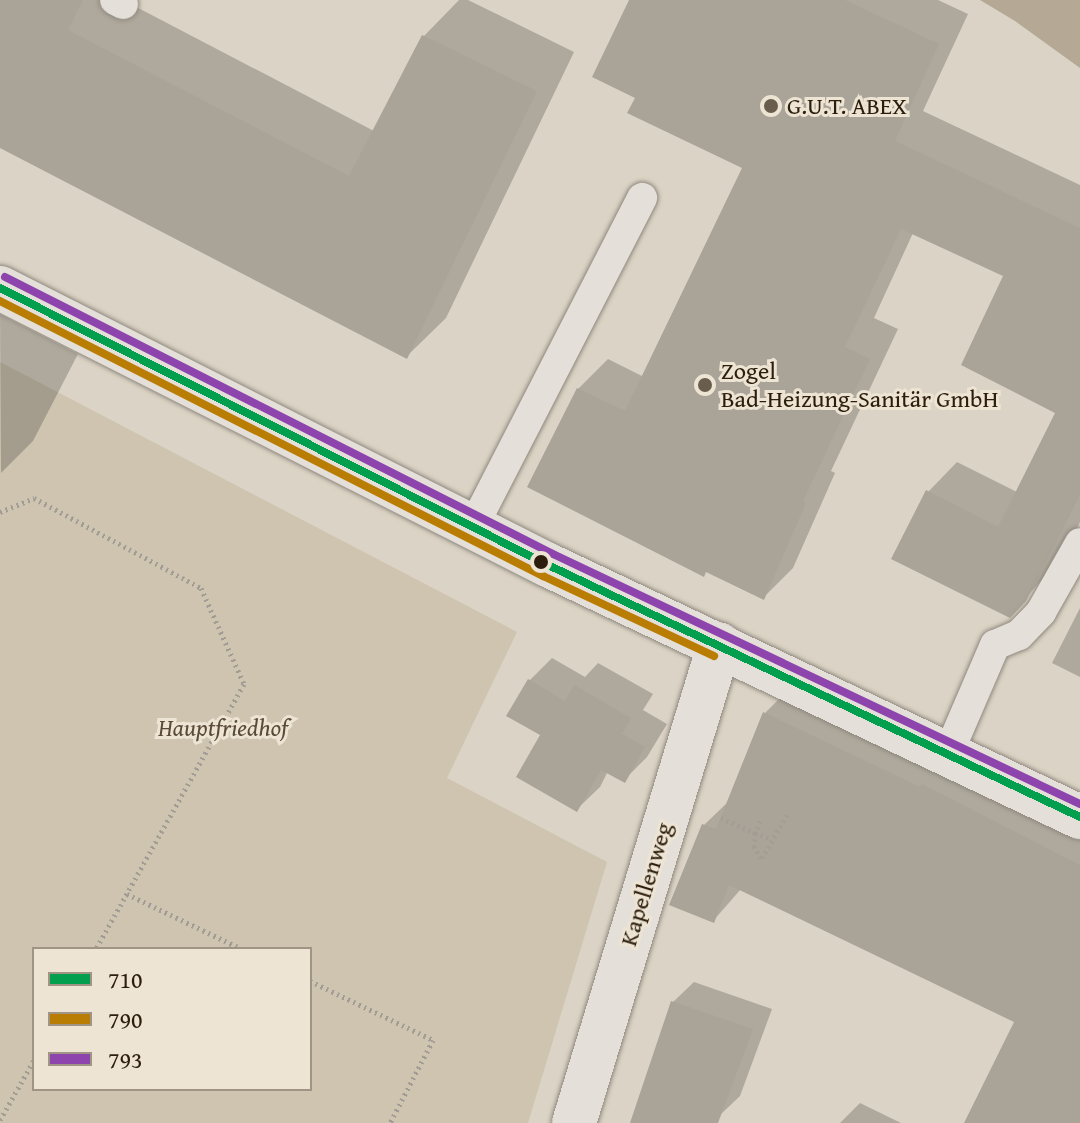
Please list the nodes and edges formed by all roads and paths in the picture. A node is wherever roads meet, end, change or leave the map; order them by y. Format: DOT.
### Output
graph roads {
  1 [pos="642,198"];
  2 [pos="0,288"];
  3 [pos="0,512"];
  4 [pos="473,527"];
  5 [pos="1080,543"];
  6 [pos="719,645"];
  7 [pos="948,754"];
  8 [pos="714,815"];
  9 [pos="787,815"];
  10 [pos="1080,817"];
  11 [pos="760,821"];
  12 [pos="755,833"];
  13 [pos="772,839"];
  14 [pos="127,894"];
  15 [pos="97,947"];
  16 [pos="238,947"];
  17 [pos="312,982"];
  18 [pos="32,1064"];
  19 [pos="0,1120"];
  20 [pos="390,1123"];
  21 [pos="574,1123"];
  1 -- 4 [label="lane"];
  2 -- 4 [label="main road"];
  3 -- 14 [label="path"];
  4 -- 6 [label="main road"];
  5 -- 7 [label="lane"];
  6 -- 7 [label="main road"];
  6 -- 21 [label="main road, Kapellenweg"];
  7 -- 10 [label="main road"];
  8 -- 12 [label="path"];
  9 -- 13 [label="path"];
  11 -- 12 [label="path"];
  12 -- 13 [label="path"];
  12 -- 13 [label="path"];
  14 -- 15 [label="path"];
  14 -- 16 [label="path"];
  17 -- 20 [label="path"];
  18 -- 19 [label="path"];
}
